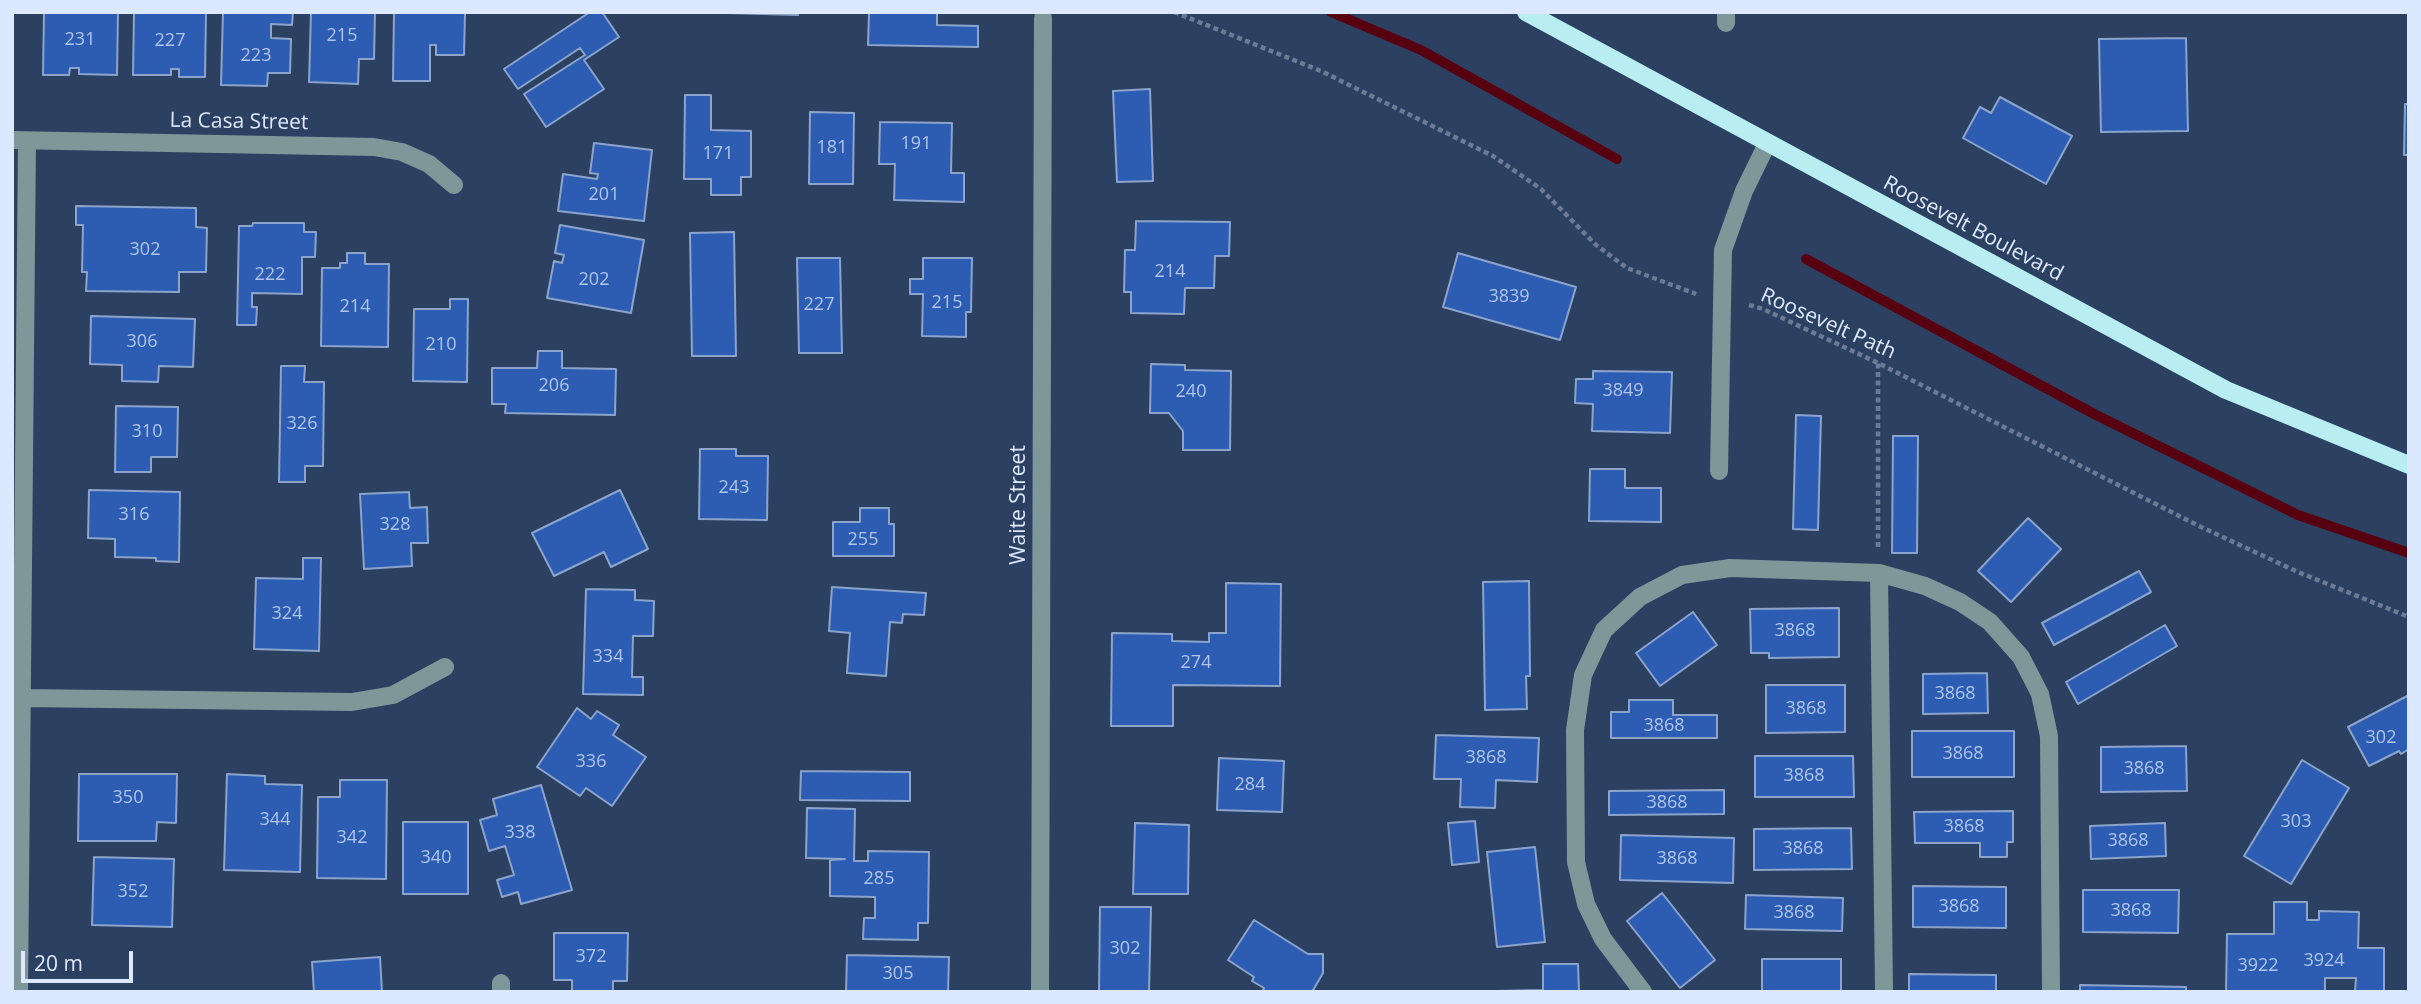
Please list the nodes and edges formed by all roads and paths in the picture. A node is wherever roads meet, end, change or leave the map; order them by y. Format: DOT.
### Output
graph roads {
  1 [pos="1174,12"];
  2 [pos="1526,12"];
  3 [pos="1043,18"];
  4 [pos="20,141"];
  5 [pos="1767,144"];
  6 [pos="454,185"];
  7 [pos="1722,300"];
  8 [pos="1878,363"];
  9 [pos="2409,465"];
  10 [pos="1719,471"];
  11 [pos="17,547"];
  12 [pos="1879,573"];
  13 [pos="2409,617"];
  14 [pos="445,667"];
  15 [pos="22,698"];
  16 [pos="19,992"];
  17 [pos="1040,992"];
  18 [pos="1643,992"];
  19 [pos="1884,992"];
  20 [pos="2051,992"];
  1 -- 7 [label="path, Roosevelt Path"];
  2 -- 5 [label="main road, Roosevelt Boulevard"];
  3 -- 17 [label="street, Waite Street"];
  4 -- 6 [label="street, La Casa Street"];
  4 -- 11 [label="street"];
  5 -- 7 [label="street"];
  5 -- 9 [label="main road, Roosevelt Boulevard"];
  7 -- 8 [label="path, Roosevelt Path"];
  7 -- 10 [label="street"];
  8 -- 12 [label="path"];
  8 -- 13 [label="path, Roosevelt Path"];
  11 -- 15 [label="street"];
  12 -- 18 [label="street"];
  12 -- 19 [label="street"];
  12 -- 20 [label="street"];
  14 -- 15 [label="street"];
  15 -- 16 [label="street"];
}
